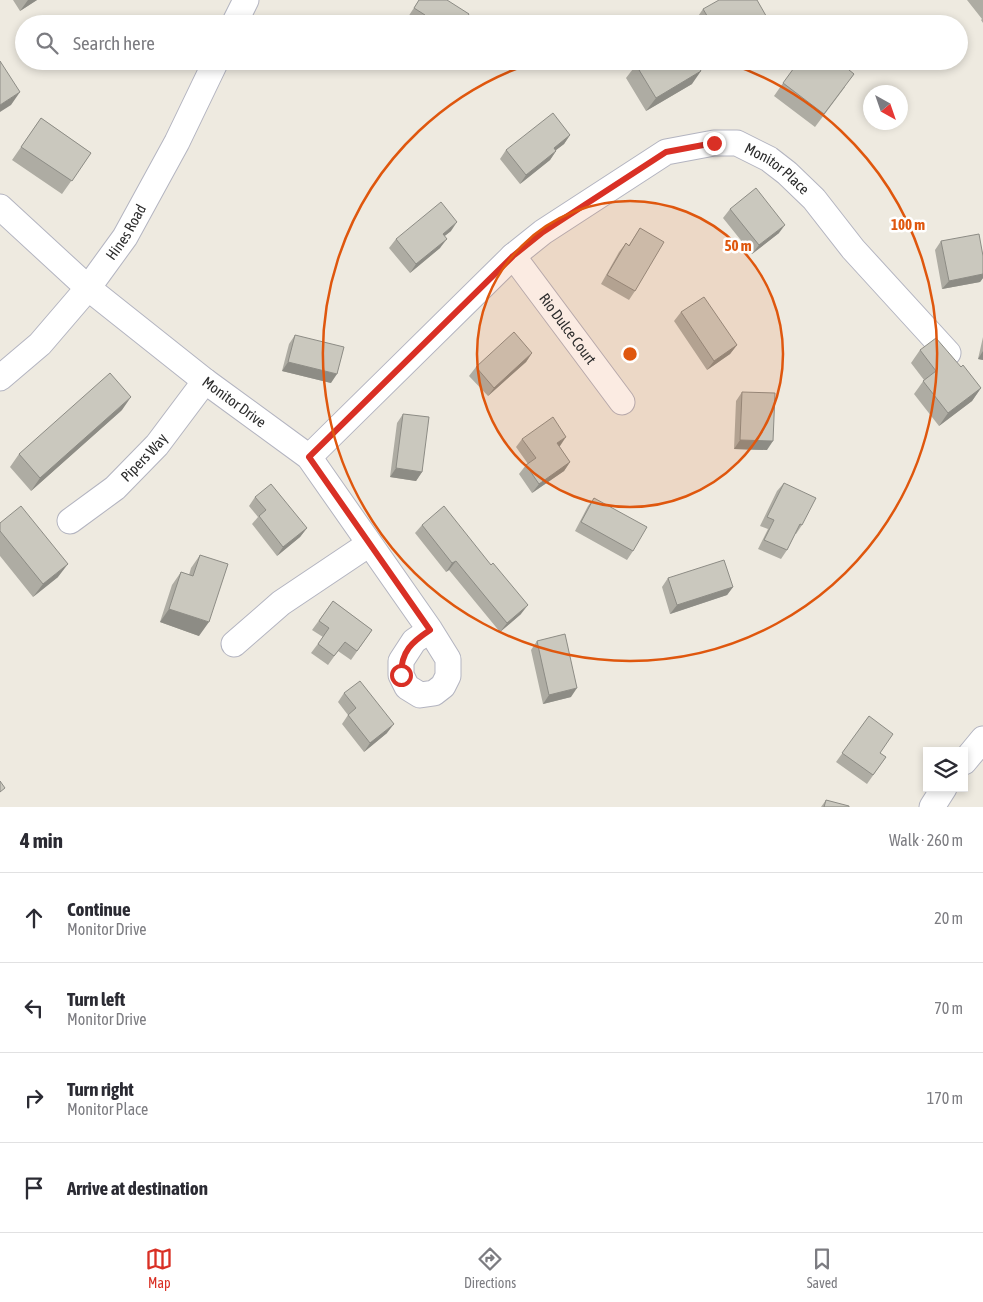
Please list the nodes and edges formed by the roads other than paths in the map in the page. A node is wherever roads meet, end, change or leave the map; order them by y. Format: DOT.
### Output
graph roads {
  1 [pos="246,0"];
  2 [pos="238,15"];
  3 [pos="212,70"];
  4 [pos="0,207"];
  5 [pos="513,256"];
  6 [pos="88,288"];
  7 [pos="948,354"];
  8 [pos="0,378"];
  9 [pos="205,382"];
  10 [pos="622,402"];
  11 [pos="309,457"];
  12 [pos="70,521"];
  13 [pos="369,544"];
  14 [pos="430,630"];
  15 [pos="234,644"];
  16 [pos="983,739"];
  17 [pos="968,757"];
  18 [pos="941,792"];
  19 [pos="932,807"];
  1 -- 2 [label="street"];
  3 -- 6 [label="street, Hines Road"];
  4 -- 6 [label="street, Monitor Drive"];
  5 -- 7 [label="street, Monitor Place"];
  5 -- 10 [label="street, Rio Dulce Court"];
  5 -- 11 [label="street, Monitor Place"];
  6 -- 8 [label="street, Hines Road"];
  6 -- 9 [label="street, Monitor Drive"];
  9 -- 11 [label="street, Monitor Drive"];
  9 -- 12 [label="street, Pipers Way"];
  11 -- 13 [label="street, Monitor Drive"];
  13 -- 14 [label="street, Monitor Drive"];
  13 -- 15 [label="street"];
  16 -- 17 [label="street"];
  18 -- 19 [label="street"];
}
